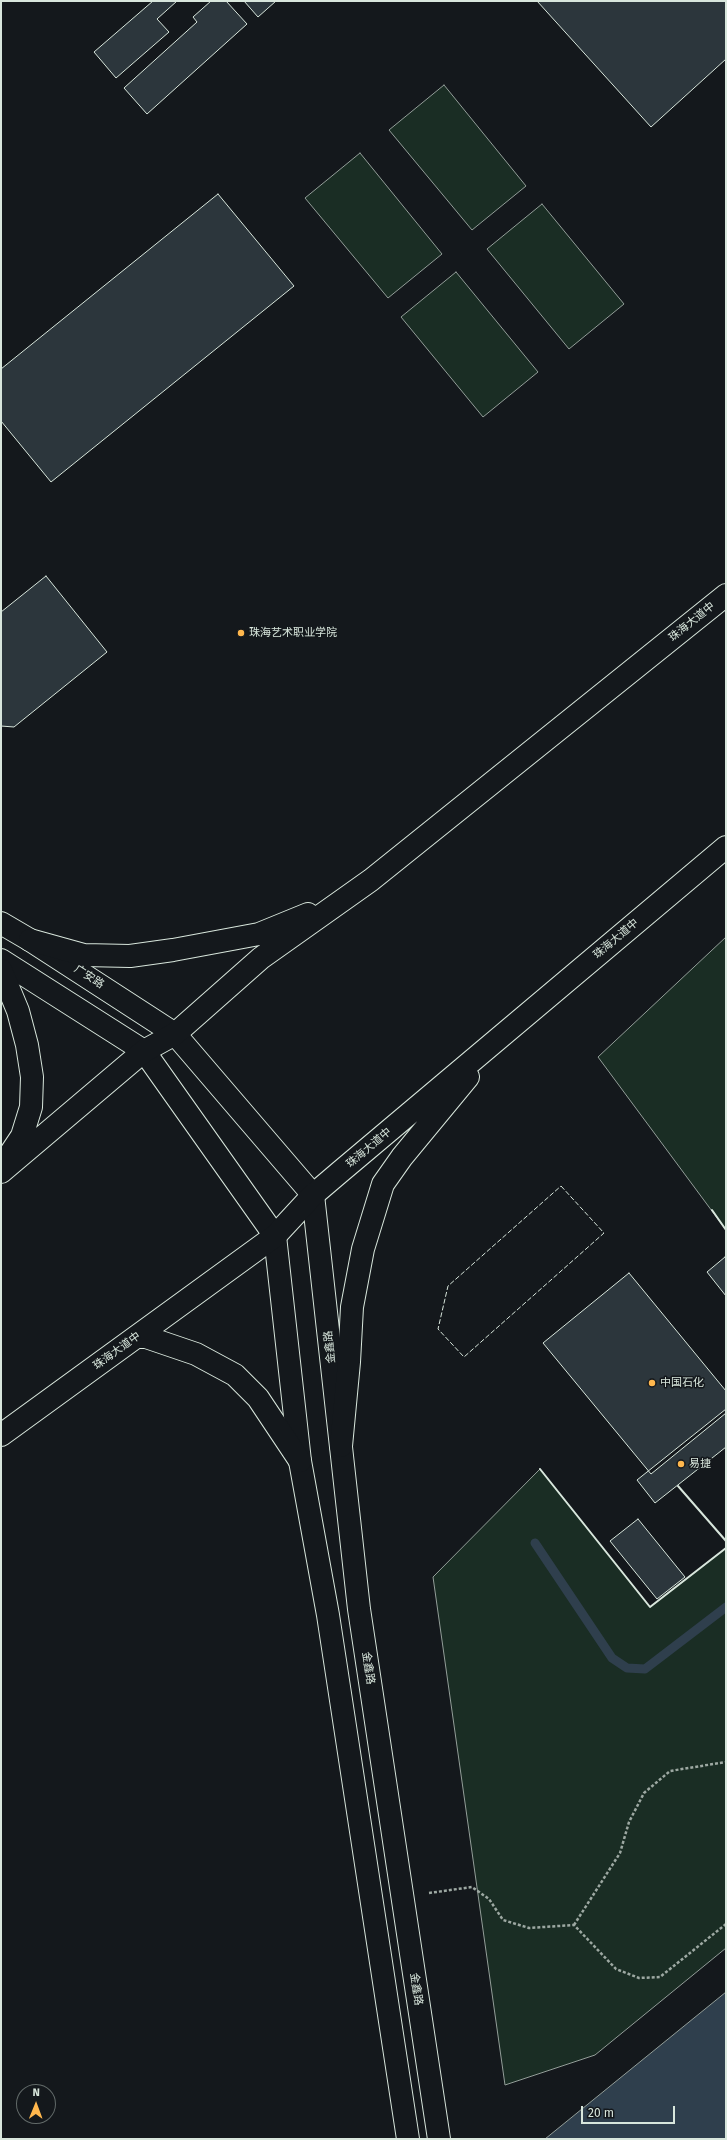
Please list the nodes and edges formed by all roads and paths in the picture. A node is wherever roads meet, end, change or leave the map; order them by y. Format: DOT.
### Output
graph roads {
  1 [pos="726,595"];
  2 [pos="726,847"];
  3 [pos="370,880"];
  4 [pos="1,923"];
  5 [pos="30,940"];
  6 [pos="1,960"];
  7 [pos="1,970"];
  8 [pos="175,1034"];
  9 [pos="503,1034"];
  10 [pos="144,1051"];
  11 [pos="1,1168"];
  12 [pos="1,1172"];
  13 [pos="313,1195"];
  14 [pos="275,1236"];
  15 [pos="138,1337"];
  16 [pos="1,1435"];
  17 [pos="341,1446"];
  18 [pos="300,1461"];
  19 [pos="726,1762"];
  20 [pos="402,1896"];
  21 [pos="726,1924"];
  22 [pos="574,1925"];
  23 [pos="439,2137"];
  24 [pos="408,2139"];
  1 -- 3 [label="main road, 珠海大道中"];
  2 -- 9 [label="main road, 珠海大道中"];
  3 -- 5 [label="main road"];
  3 -- 8 [label="main road, 珠海大道中"];
  4 -- 5 [label="main road, 广安路"];
  5 -- 8 [label="main road, 广安路"];
  6 -- 10 [label="main road"];
  7 -- 11 [label="main road"];
  8 -- 10 [label="main road, 珠海大道中"];
  8 -- 13 [label="main road, 广安路"];
  9 -- 13 [label="main road, 珠海大道中"];
  9 -- 17 [label="main road"];
  10 -- 12 [label="main road, 珠海大道中"];
  10 -- 14 [label="main road"];
  13 -- 14 [label="main road, 珠海大道中"];
  13 -- 17 [label="main road, 金鑫路"];
  14 -- 15 [label="main road, 珠海大道中"];
  14 -- 18 [label="main road"];
  15 -- 16 [label="main road, 珠海大道中"];
  15 -- 18 [label="main road"];
  17 -- 20 [label="main road, 金鑫路"];
  18 -- 24 [label="main road"];
  19 -- 22 [label="path"];
  20 -- 22 [label="path"];
  20 -- 23 [label="main road, 金鑫路"];
  21 -- 22 [label="path"];
}
